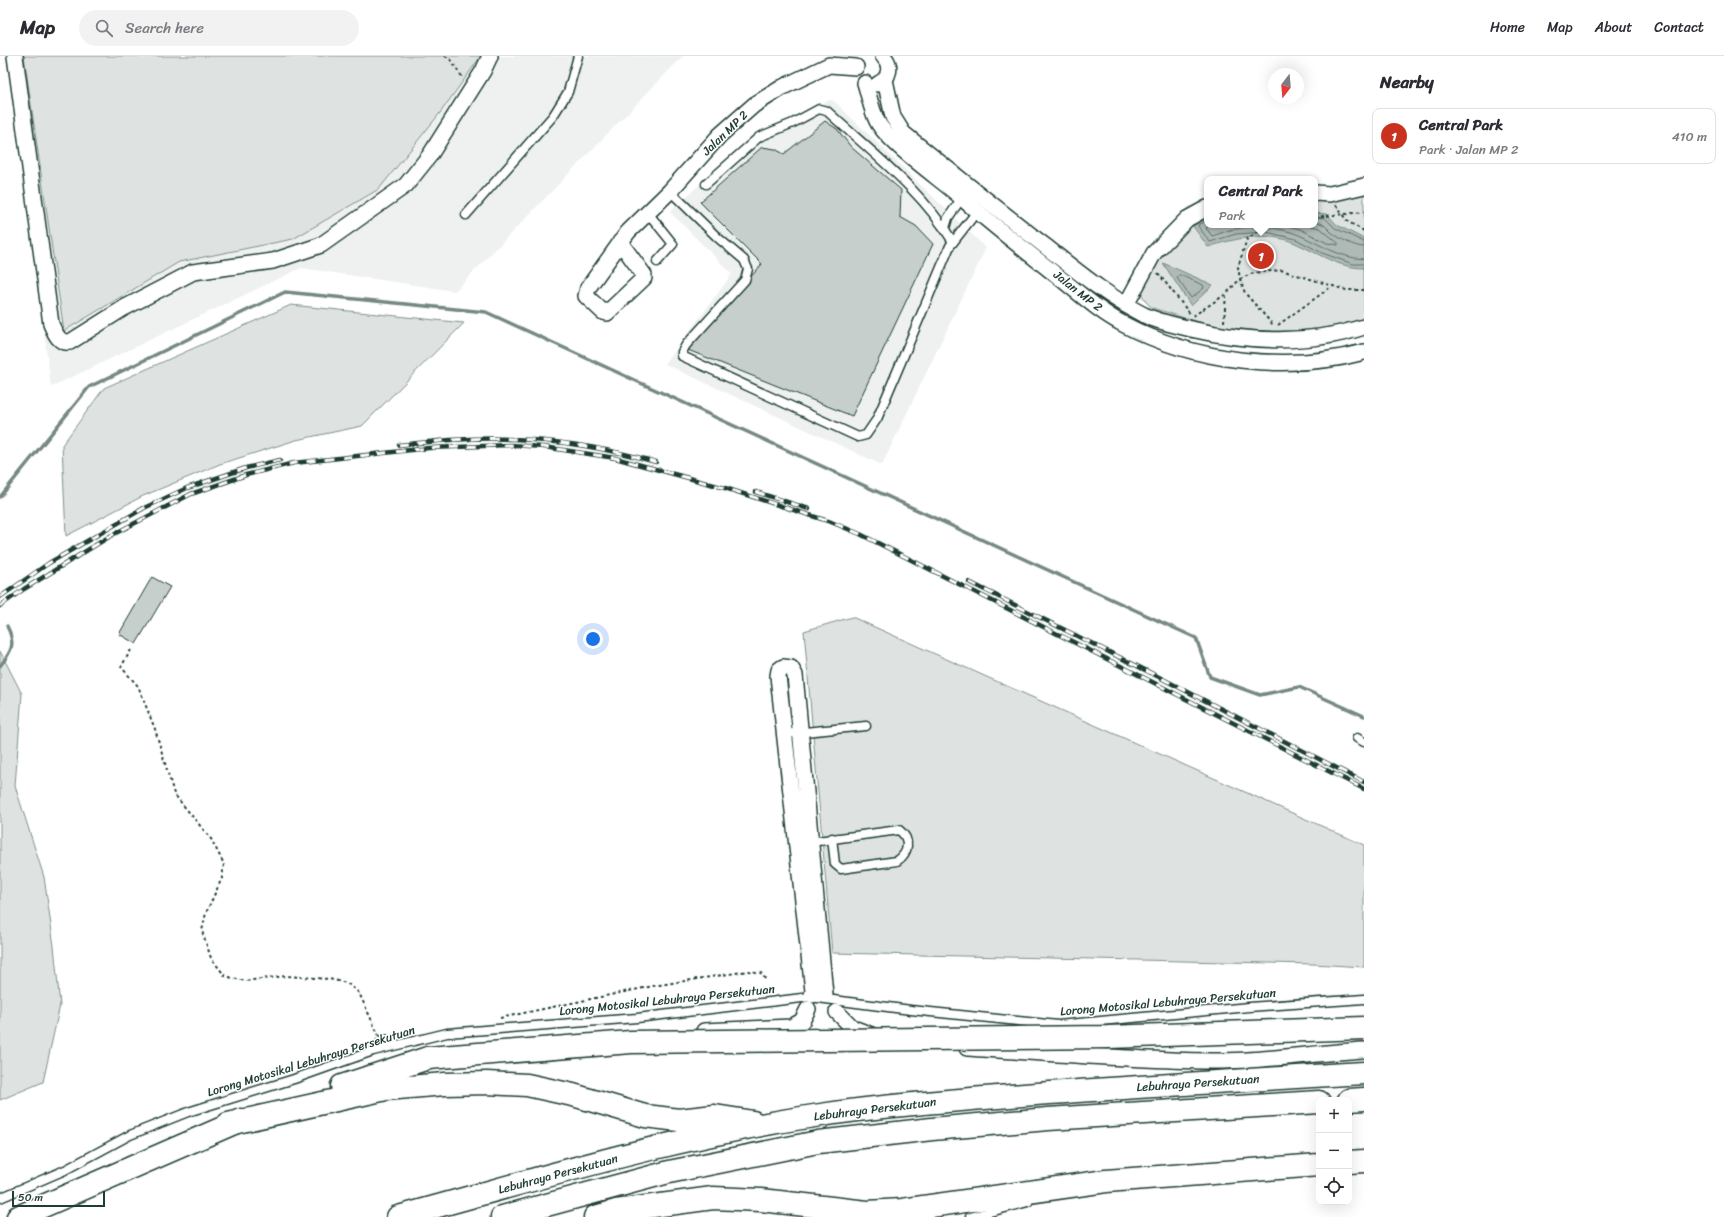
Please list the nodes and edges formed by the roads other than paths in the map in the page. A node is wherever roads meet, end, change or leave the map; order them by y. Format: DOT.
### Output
graph roads {
  1 [pos="15,56"];
  2 [pos="490,56"];
  3 [pos="578,56"];
  4 [pos="888,58"];
  5 [pos="859,62"];
  6 [pos="885,80"];
  7 [pos="865,83"];
  8 [pos="706,184"];
  9 [pos="1364,186"];
  10 [pos="670,191"];
  11 [pos="966,192"];
  12 [pos="1322,194"];
  13 [pos="985,198"];
  14 [pos="1204,210"];
  15 [pos="977,212"];
  16 [pos="648,213"];
  17 [pos="466,215"];
  18 [pos="945,228"];
  19 [pos="620,242"];
  20 [pos="953,242"];
  21 [pos="657,262"];
  22 [pos="1121,302"];
  23 [pos="1364,327"];
  24 [pos="1364,352"];
  25 [pos="866,726"];
  26 [pos="800,733"];
  27 [pos="784,734"];
  28 [pos="832,838"];
  29 [pos="803,842"];
  30 [pos="1364,999"];
  31 [pos="837,1012"];
  32 [pos="1364,1028"];
  33 [pos="1364,1050"];
  34 [pos="384,1072"];
  35 [pos="1364,1073"];
  36 [pos="1364,1099"];
  37 [pos="1352,1100"];
  38 [pos="1316,1102"];
  39 [pos="228,1124"];
  40 [pos="765,1124"];
  41 [pos="1364,1161"];
  42 [pos="1352,1162"];
  43 [pos="1316,1164"];
  44 [pos="1364,1167"];
  45 [pos="1352,1168"];
  46 [pos="1316,1171"];
  47 [pos="0,1198"];
  48 [pos="18,1217"];
  49 [pos="398,1217"];
  50 [pos="502,1217"];
  51 [pos="595,1217"];
  52 [pos="970,1217"];
  1 -- 2 [label="street"];
  3 -- 17 [label="lane"];
  4 -- 6 [label="street"];
  5 -- 7 [label="street, Jalan MP 2"];
  5 -- 10 [label="street, Jalan MP 2"];
  6 -- 7 [label="street"];
  6 -- 11 [label="street, Jalan MP 2"];
  7 -- 11 [label="street, Jalan MP 2"];
  8 -- 18 [label="lane"];
  9 -- 12 [label="street"];
  10 -- 16 [label="street, Jalan MP 2"];
  10 -- 20 [label="lane"];
  11 -- 13 [label="street, Jalan MP 2"];
  11 -- 15 [label="street, Jalan MP 2"];
  11 -- 18 [label="lane"];
  13 -- 15 [label="lane"];
  13 -- 22 [label="street, Jalan MP 2"];
  14 -- 22 [label="street"];
  15 -- 20 [label="lane"];
  15 -- 24 [label="street, Jalan MP 2"];
  16 -- 19 [label="street, Jalan MP 2"];
  16 -- 21 [label="lane"];
  18 -- 20 [label="lane"];
  22 -- 23 [label="street, Jalan MP 2"];
  25 -- 26 [label="lane"];
  26 -- 27 [label="lane"];
  26 -- 27 [label="street"];
  26 -- 29 [label="street"];
  27 -- 29 [label="street"];
  28 -- 28 [label="lane"];
  28 -- 29 [label="lane"];
  29 -- 34 [label="street"];
  30 -- 47 [label="lane, Lorong Motosikal Lebuhraya Persekutuan"];
  31 -- 33 [label="street"];
  32 -- 34 [label="highway, bridge"];
  34 -- 39 [label="highway"];
  35 -- 40 [label="highway, Lebuhraya Persekutuan"];
  36 -- 37 [label="highway"];
  38 -- 50 [label="highway"];
  39 -- 40 [label="highway"];
  39 -- 48 [label="highway"];
  40 -- 49 [label="highway, Lebuhraya Persekutuan"];
  41 -- 42 [label="highway"];
  43 -- 51 [label="highway"];
  44 -- 45 [label="lane"];
  46 -- 52 [label="lane"];
}
